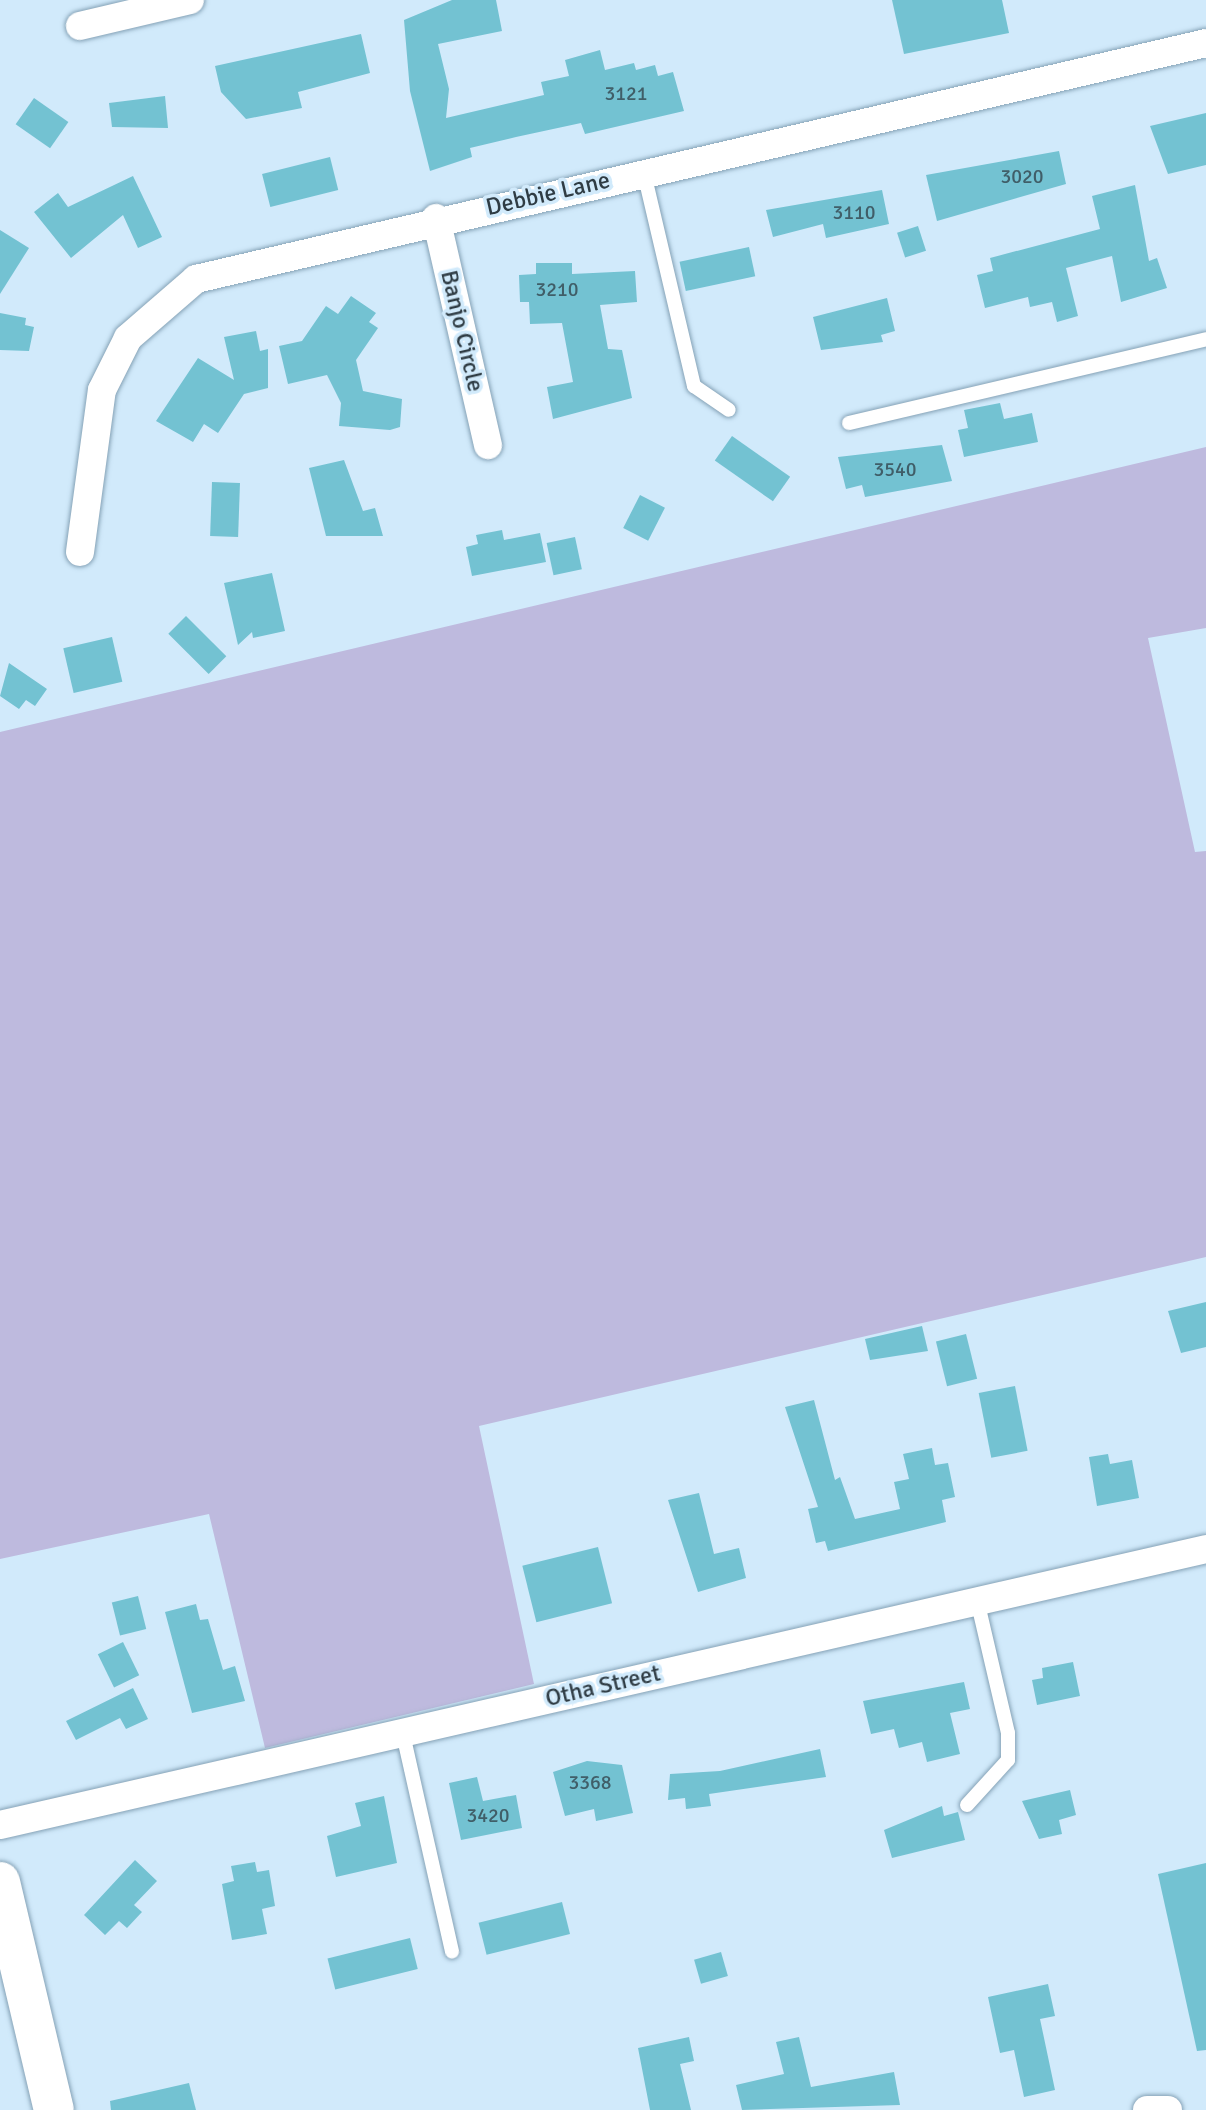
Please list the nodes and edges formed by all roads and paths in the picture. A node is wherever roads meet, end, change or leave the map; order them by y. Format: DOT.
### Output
graph roads {
  1 [pos="190,0"];
  2 [pos="80,26"];
  3 [pos="1206,43"];
  4 [pos="644,173"];
  5 [pos="436,218"];
  6 [pos="1206,339"];
  7 [pos="729,410"];
  8 [pos="849,423"];
  9 [pos="488,445"];
  10 [pos="80,552"];
  11 [pos="1206,1549"];
  12 [pos="977,1600"];
  13 [pos="403,1734"];
  14 [pos="967,1805"];
  15 [pos="0,1825"];
  16 [pos="0,1882"];
  17 [pos="452,1952"];
  18 [pos="54,2110"];
  19 [pos="1147,2110"];
  20 [pos="1168,2110"];
  1 -- 2 [label="street"];
  3 -- 4 [label="street, Debbie Lane"];
  4 -- 5 [label="street, Debbie Lane"];
  4 -- 7 [label="lane"];
  5 -- 9 [label="street, Banjo Circle"];
  5 -- 10 [label="street, Debbie Lane"];
  6 -- 8 [label="lane"];
  11 -- 12 [label="street, Otha Street"];
  12 -- 13 [label="street, Otha Street"];
  12 -- 14 [label="lane"];
  13 -- 15 [label="street, Otha Street"];
  13 -- 17 [label="lane"];
  16 -- 18 [label="main road"];
  19 -- 20 [label="street"];
}
